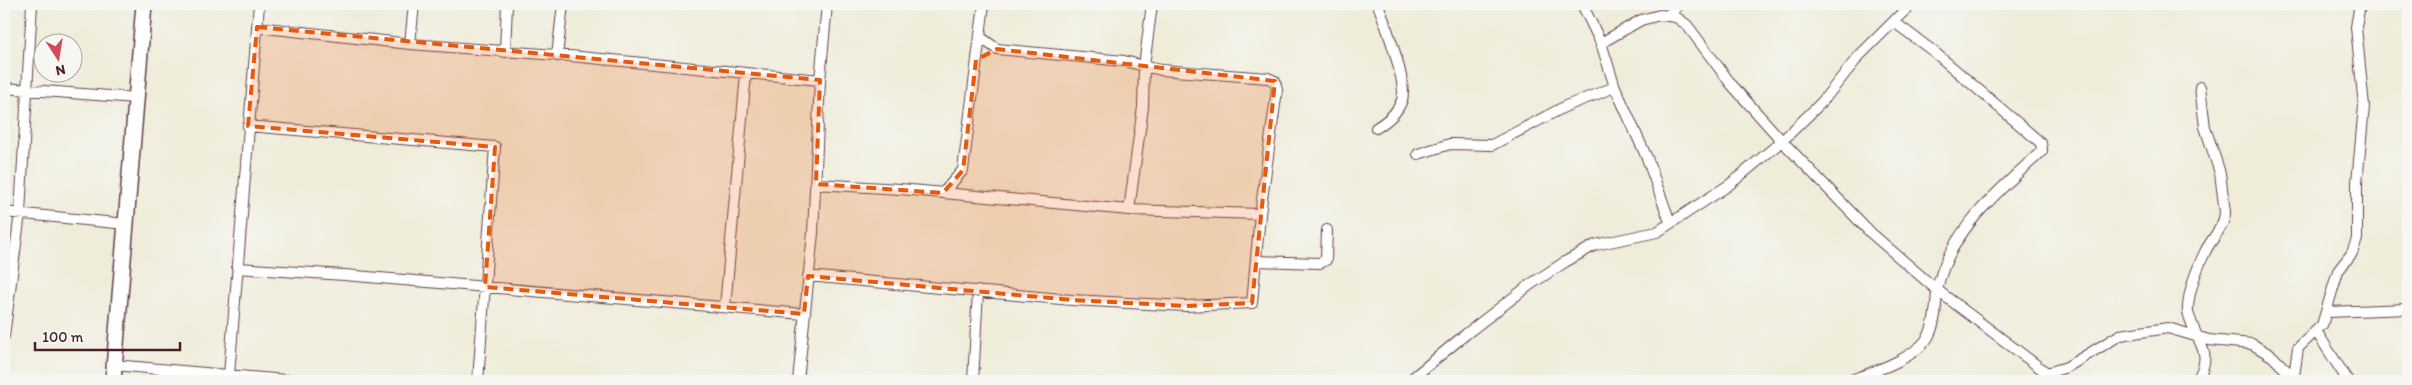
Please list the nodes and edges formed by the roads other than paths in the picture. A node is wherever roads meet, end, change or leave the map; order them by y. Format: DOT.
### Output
graph roads {
  1 [pos="32,4"];
  2 [pos="144,4"];
  3 [pos="259,4"];
  4 [pos="414,4"];
  5 [pos="508,4"];
  6 [pos="563,4"];
  7 [pos="827,4"];
  8 [pos="984,4"];
  9 [pos="1152,4"];
  10 [pos="1378,4"];
  11 [pos="1582,4"];
  12 [pos="1679,4"];
  13 [pos="1911,4"];
  14 [pos="2360,4"];
  15 [pos="1668,15"];
  16 [pos="1894,22"];
  17 [pos="257,27"];
  18 [pos="980,37"];
  19 [pos="1601,43"];
  20 [pos="410,44"];
  21 [pos="997,49"];
  22 [pos="505,52"];
  23 [pos="557,56"];
  24 [pos="976,60"];
  25 [pos="1144,66"];
  26 [pos="746,74"];
  27 [pos="820,80"];
  28 [pos="1615,87"];
  29 [pos="2200,87"];
  30 [pos="4,88"];
  31 [pos="29,89"];
  32 [pos="136,98"];
  33 [pos="248,126"];
  34 [pos="1376,128"];
  35 [pos="1782,141"];
  36 [pos="1418,154"];
  37 [pos="816,184"];
  38 [pos="943,193"];
  39 [pos="1129,210"];
  40 [pos="4,212"];
  41 [pos="20,213"];
  42 [pos="1260,214"];
  43 [pos="1670,222"];
  44 [pos="126,224"];
  45 [pos="1327,230"];
  46 [pos="1256,261"];
  47 [pos="237,268"];
  48 [pos="808,276"];
  49 [pos="485,287"];
  50 [pos="978,290"];
  51 [pos="1937,290"];
  52 [pos="725,307"];
  53 [pos="2408,309"];
  54 [pos="2327,312"];
  55 [pos="804,314"];
  56 [pos="2316,331"];
  57 [pos="4,336"];
  58 [pos="2196,336"];
  59 [pos="114,365"];
  60 [pos="229,375"];
  61 [pos="2296,378"];
  62 [pos="113,381"];
  63 [pos="296,381"];
  64 [pos="478,381"];
  65 [pos="798,381"];
  66 [pos="973,381"];
  67 [pos="1409,381"];
  68 [pos="1848,381"];
  69 [pos="2197,381"];
  70 [pos="2348,381"];
  1 -- 31 [label="street"];
  2 -- 32 [label="street"];
  3 -- 17 [label="street"];
  4 -- 20 [label="street"];
  5 -- 22 [label="street"];
  6 -- 23 [label="street"];
  7 -- 27 [label="street"];
  8 -- 18 [label="street"];
  9 -- 25 [label="street"];
  10 -- 34 [label="street"];
  11 -- 19 [label="street"];
  12 -- 15 [label="street"];
  13 -- 16 [label="street"];
  14 -- 54 [label="street"];
  15 -- 19 [label="street"];
  15 -- 35 [label="street"];
  16 -- 35 [label="street"];
  16 -- 51 [label="street"];
  17 -- 20 [label="street"];
  17 -- 33 [label="street"];
  18 -- 21 [label="street"];
  18 -- 24 [label="street"];
  19 -- 28 [label="street"];
  20 -- 22 [label="street"];
  21 -- 24 [label="street"];
  21 -- 25 [label="street"];
  22 -- 23 [label="street"];
  23 -- 26 [label="street"];
  24 -- 38 [label="street"];
  25 -- 39 [label="street"];
  25 -- 42 [label="street"];
  26 -- 27 [label="street"];
  26 -- 52 [label="street"];
  27 -- 37 [label="street"];
  28 -- 36 [label="street"];
  28 -- 43 [label="street"];
  29 -- 58 [label="street"];
  30 -- 31 [label="street"];
  31 -- 32 [label="street"];
  31 -- 41 [label="street"];
  32 -- 44 [label="street"];
  33 -- 47 [label="street"];
  33 -- 49 [label="street"];
  35 -- 43 [label="street"];
  35 -- 51 [label="street"];
  37 -- 38 [label="street"];
  37 -- 48 [label="street"];
  38 -- 39 [label="street"];
  39 -- 42 [label="street"];
  40 -- 41 [label="street"];
  41 -- 44 [label="street"];
  41 -- 57 [label="street"];
  42 -- 46 [label="street"];
  43 -- 67 [label="street"];
  44 -- 59 [label="street"];
  45 -- 46 [label="street"];
  46 -- 50 [label="street"];
  47 -- 49 [label="street"];
  47 -- 60 [label="street"];
  48 -- 50 [label="street"];
  48 -- 55 [label="street"];
  49 -- 52 [label="street"];
  49 -- 64 [label="street"];
  50 -- 66 [label="street"];
  51 -- 58 [label="street"];
  51 -- 68 [label="street"];
  52 -- 55 [label="street"];
  53 -- 54 [label="street"];
  54 -- 56 [label="street"];
  55 -- 65 [label="street"];
  56 -- 61 [label="street"];
  56 -- 70 [label="street"];
  58 -- 61 [label="street"];
  58 -- 69 [label="street"];
  59 -- 60 [label="street"];
  59 -- 62 [label="street"];
  60 -- 63 [label="street"];
}
